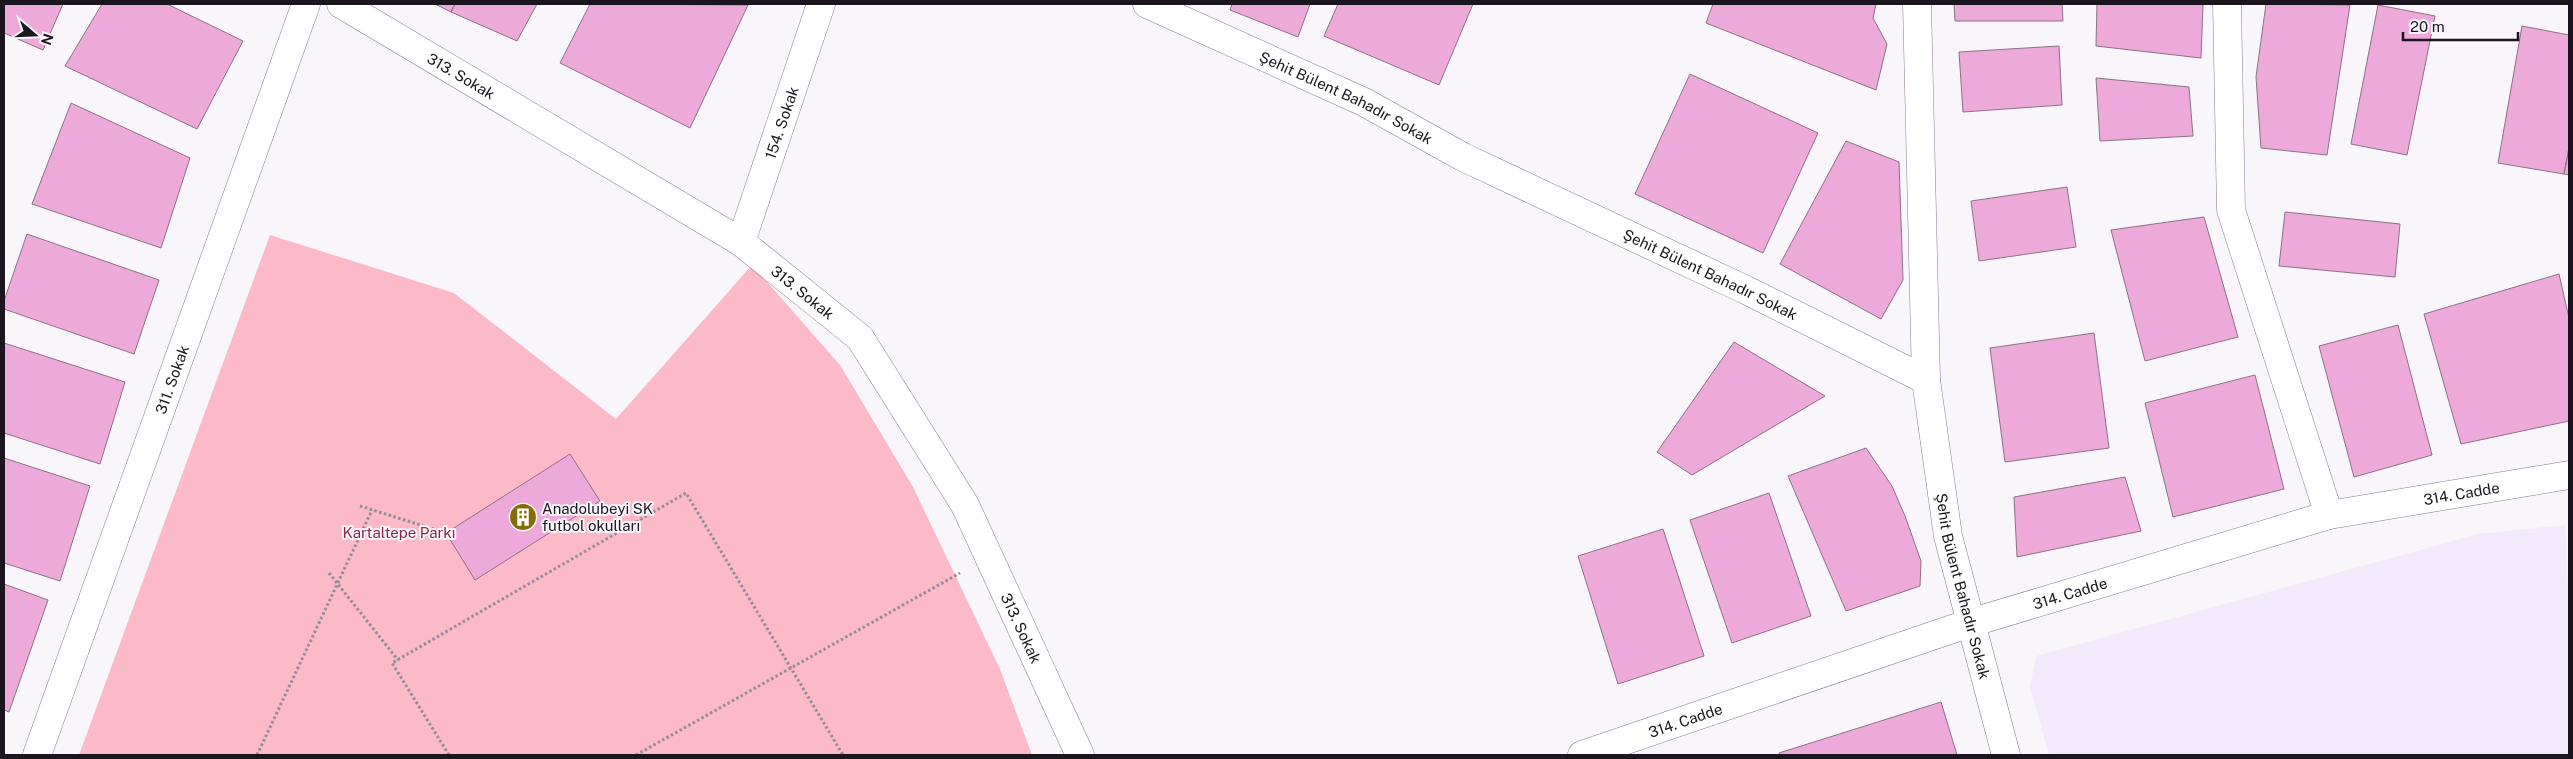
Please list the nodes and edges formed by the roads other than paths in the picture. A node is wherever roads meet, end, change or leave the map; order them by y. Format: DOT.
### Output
graph roads {
  1 [pos="306,4"];
  2 [pos="341,4"];
  3 [pos="821,4"];
  4 [pos="1147,4"];
  5 [pos="1917,4"];
  6 [pos="2227,4"];
  7 [pos="741,242"];
  8 [pos="1926,380"];
  9 [pos="2569,475"];
  10 [pos="2329,515"];
  11 [pos="1970,623"];
  12 [pos="37,755"];
  13 [pos="1080,755"];
  14 [pos="1582,755"];
  15 [pos="2006,755"];
  1 -- 12 [label="street, 311. Sokak"];
  2 -- 7 [label="street, 313. Sokak"];
  3 -- 7 [label="street, 154. Sokak"];
  4 -- 8 [label="street, Şehit Bülent Bahadır Sokak"];
  5 -- 8 [label="street"];
  6 -- 10 [label="street"];
  7 -- 13 [label="street, 313. Sokak"];
  8 -- 11 [label="street, Şehit Bülent Bahadır Sokak"];
  9 -- 10 [label="street, 314. Cadde"];
  10 -- 11 [label="street, 314. Cadde"];
  11 -- 14 [label="street, 314. Cadde"];
  11 -- 15 [label="street, Şehit Bülent Bahadır Sokak"];
}
